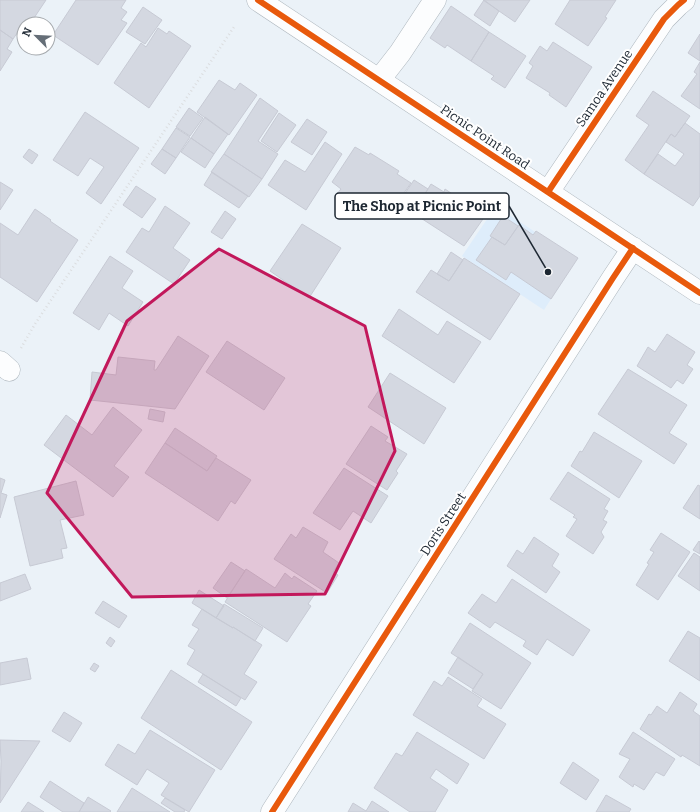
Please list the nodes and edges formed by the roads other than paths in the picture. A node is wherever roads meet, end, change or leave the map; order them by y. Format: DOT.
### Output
graph roads {
  1 [pos="258,0"];
  2 [pos="435,0"];
  3 [pos="684,0"];
  4 [pos="379,80"];
  5 [pos="548,192"];
  6 [pos="633,248"];
  7 [pos="700,293"];
  8 [pos="272,812"];
  1 -- 4 [label="street, Picnic Point Road"];
  2 -- 4 [label="street"];
  3 -- 5 [label="street, Samoa Avenue"];
  4 -- 5 [label="street, Picnic Point Road"];
  5 -- 6 [label="street, Picnic Point Road"];
  6 -- 7 [label="street, Picnic Point Road"];
  6 -- 8 [label="street, Doris Street"];
}
